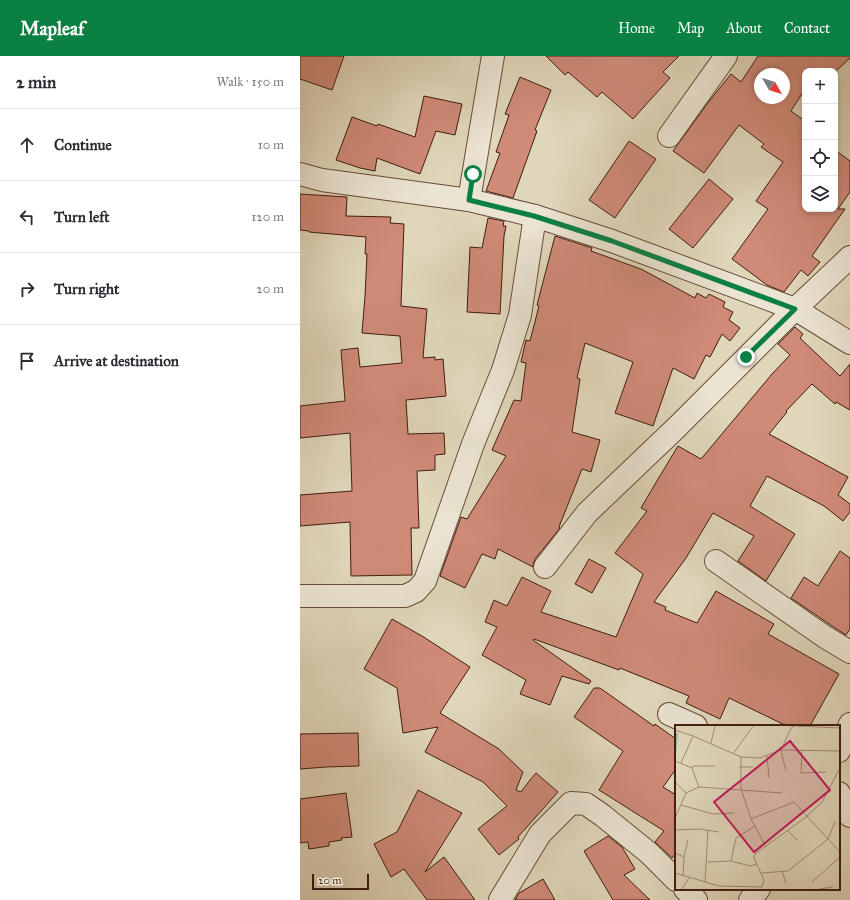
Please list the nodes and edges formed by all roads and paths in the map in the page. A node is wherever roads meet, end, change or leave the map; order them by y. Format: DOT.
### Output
graph roads {
  1 [pos="493,56"];
  2 [pos="726,56"];
  3 [pos="669,136"];
  4 [pos="300,174"];
  5 [pos="469,200"];
  6 [pos="534,216"];
  7 [pos="850,257"];
  8 [pos="795,309"];
  9 [pos="850,343"];
  10 [pos="716,561"];
  11 [pos="546,567"];
  12 [pos="300,596"];
  13 [pos="850,652"];
  14 [pos="669,714"];
  15 [pos="850,724"];
  16 [pos="694,725"];
  17 [pos="840,749"];
  18 [pos="840,795"];
  19 [pos="850,816"];
  20 [pos="675,879"];
  21 [pos="686,890"];
  22 [pos="758,890"];
  23 [pos="500,900"];
  24 [pos="696,900"];
  25 [pos="750,900"];
  1 -- 5 [label="street"];
  2 -- 3 [label="street"];
  4 -- 5 [label="street"];
  5 -- 6 [label="street"];
  6 -- 8 [label="street"];
  6 -- 12 [label="street"];
  7 -- 8 [label="street"];
  8 -- 9 [label="street"];
  8 -- 11 [label="street"];
  10 -- 13 [label="street"];
  14 -- 16 [label="street"];
  15 -- 17 [label="street"];
  18 -- 19 [label="street"];
  20 -- 23 [label="street"];
  21 -- 24 [label="street"];
  22 -- 25 [label="street"];
}
